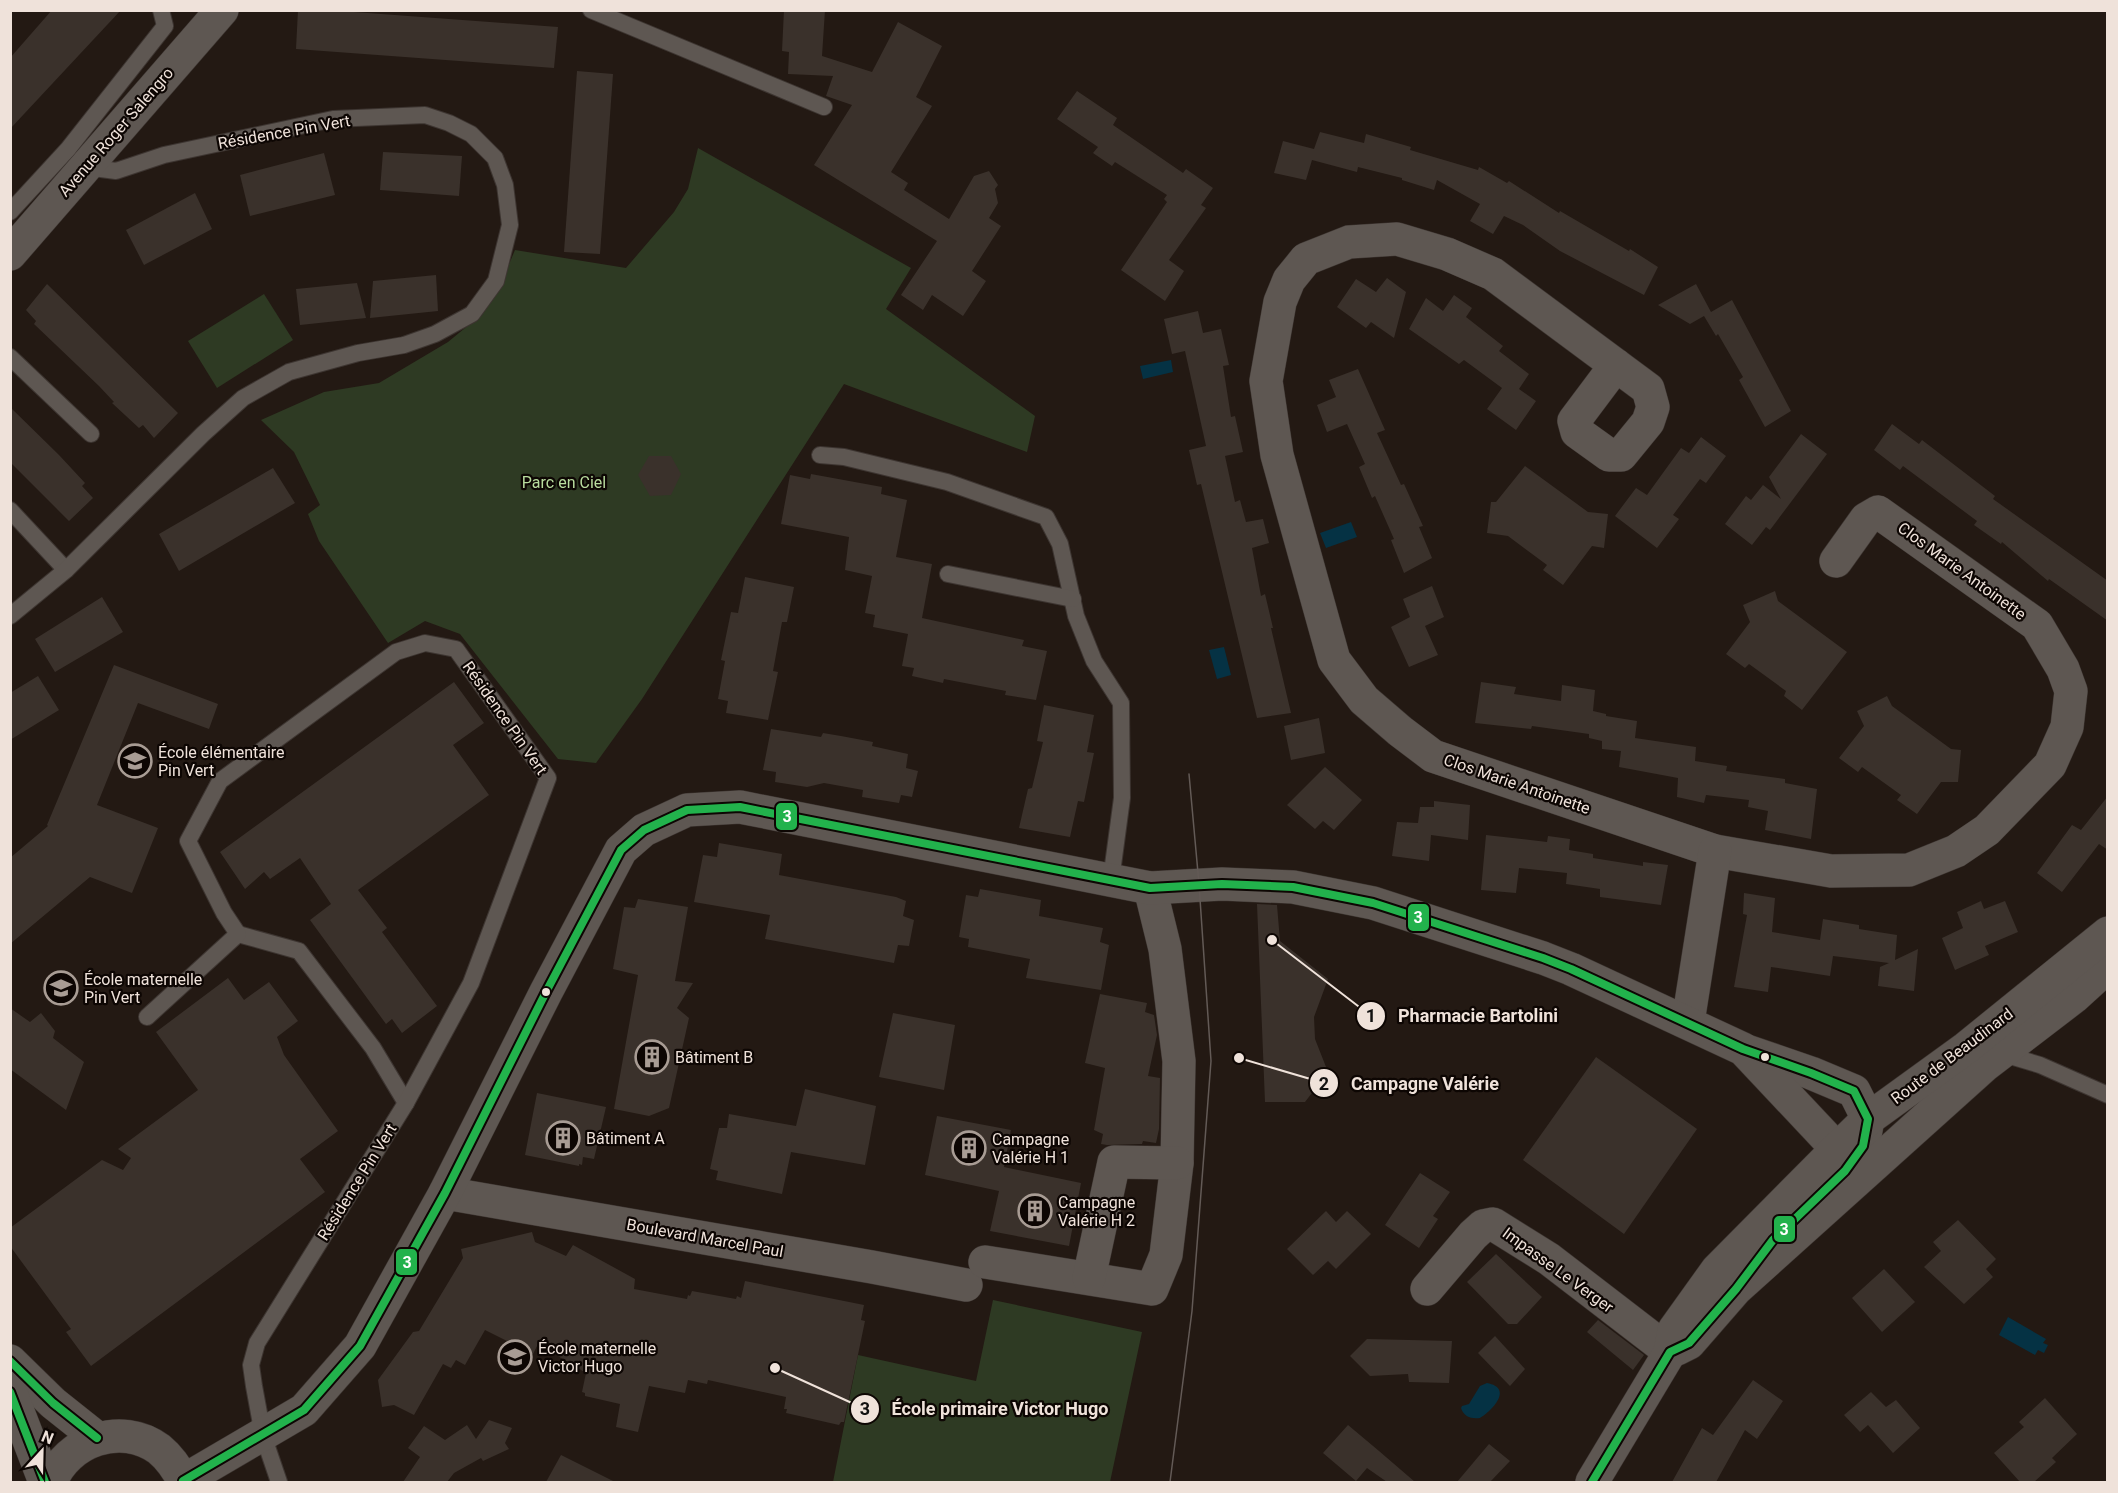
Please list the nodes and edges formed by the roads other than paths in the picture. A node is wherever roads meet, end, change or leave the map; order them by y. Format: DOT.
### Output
graph roads {
  1 [pos="162,10"];
  2 [pos="222,10"];
  3 [pos="591,10"];
  4 [pos="824,107"];
  5 [pos="89,162"];
  6 [pos="10,212"];
  7 [pos="10,254"];
  8 [pos="10,357"];
  9 [pos="1616,365"];
  10 [pos="91,434"];
  11 [pos="820,455"];
  12 [pos="10,510"];
  13 [pos="1836,561"];
  14 [pos="66,570"];
  15 [pos="948,574"];
  16 [pos="1073,598"];
  17 [pos="10,616"];
  18 [pos="1715,851"];
  19 [pos="1111,880"];
  20 [pos="1150,888"];
  21 [pos="2108,933"];
  22 [pos="238,934"];
  23 [pos="2108,966"];
  24 [pos="147,1017"];
  25 [pos="1688,1022"];
  26 [pos="1966,1048"];
  27 [pos="1743,1049"];
  28 [pos="2001,1053"];
  29 [pos="2108,1095"];
  30 [pos="406,1102"];
  31 [pos="1861,1105"];
  32 [pos="1903,1139"];
  33 [pos="1848,1150"];
  34 [pos="1177,1163"];
  35 [pos="445,1193"];
  36 [pos="1089,1278"];
  37 [pos="1427,1289"];
  38 [pos="1736,1289"];
  39 [pos="1670,1352"];
  40 [pos="10,1361"];
  41 [pos="10,1391"];
  42 [pos="262,1435"];
  43 [pos="97,1438"];
  44 [pos="45,1482"];
  45 [pos="51,1482"];
  46 [pos="184,1482"];
  47 [pos="279,1482"];
  48 [pos="1592,1482"];
  1 -- 6 [label="lane"];
  2 -- 5 [label="street, Avenue Roger Salengro"];
  3 -- 4 [label="lane"];
  5 -- 7 [label="street, Avenue Roger Salengro"];
  5 -- 14 [label="lane, Résidence Pin Vert"];
  8 -- 10 [label="lane"];
  9 -- 18 [label="street, Clos Marie Antoinette"];
  11 -- 16 [label="lane"];
  12 -- 14 [label="lane"];
  13 -- 18 [label="street, Clos Marie Antoinette"];
  14 -- 17 [label="lane, Résidence Pin Vert"];
  15 -- 16 [label="lane"];
  16 -- 19 [label="lane"];
  18 -- 25 [label="street"];
  19 -- 20 [label="street"];
  19 -- 35 [label="street"];
  20 -- 25 [label="street"];
  20 -- 34 [label="street"];
  21 -- 26 [label="street, Route de Beaudinard"];
  22 -- 24 [label="lane"];
  22 -- 30 [label="lane"];
  22 -- 30 [label="lane, Résidence Pin Vert"];
  23 -- 28 [label="street, Route de Beaudinard"];
  25 -- 27 [label="street"];
  26 -- 28 [label="lane"];
  26 -- 31 [label="street, Route de Beaudinard"];
  27 -- 31 [label="street"];
  27 -- 33 [label="street"];
  28 -- 29 [label="lane"];
  28 -- 32 [label="street, Route de Beaudinard"];
  30 -- 42 [label="lane, Résidence Pin Vert"];
  31 -- 33 [label="street, Route de Beaudinard"];
  32 -- 33 [label="street"];
  32 -- 38 [label="street, Route de Beaudinard"];
  33 -- 38 [label="street"];
  33 -- 39 [label="street, Route de Beaudinard"];
  34 -- 36 [label="street"];
  34 -- 36 [label="street, Boulevard Marcel Paul"];
  35 -- 36 [label="street, Boulevard Marcel Paul"];
  35 -- 42 [label="street"];
  37 -- 39 [label="street, Impasse Le Verger"];
  38 -- 39 [label="street, Route de Beaudinard"];
  39 -- 48 [label="street, Route de Beaudinard"];
  40 -- 43 [label="street"];
  41 -- 44 [label="street"];
  42 -- 46 [label="street"];
  42 -- 47 [label="lane, Résidence Pin Vert"];
  43 -- 45 [label="street"];
  43 -- 46 [label="street"];
}
